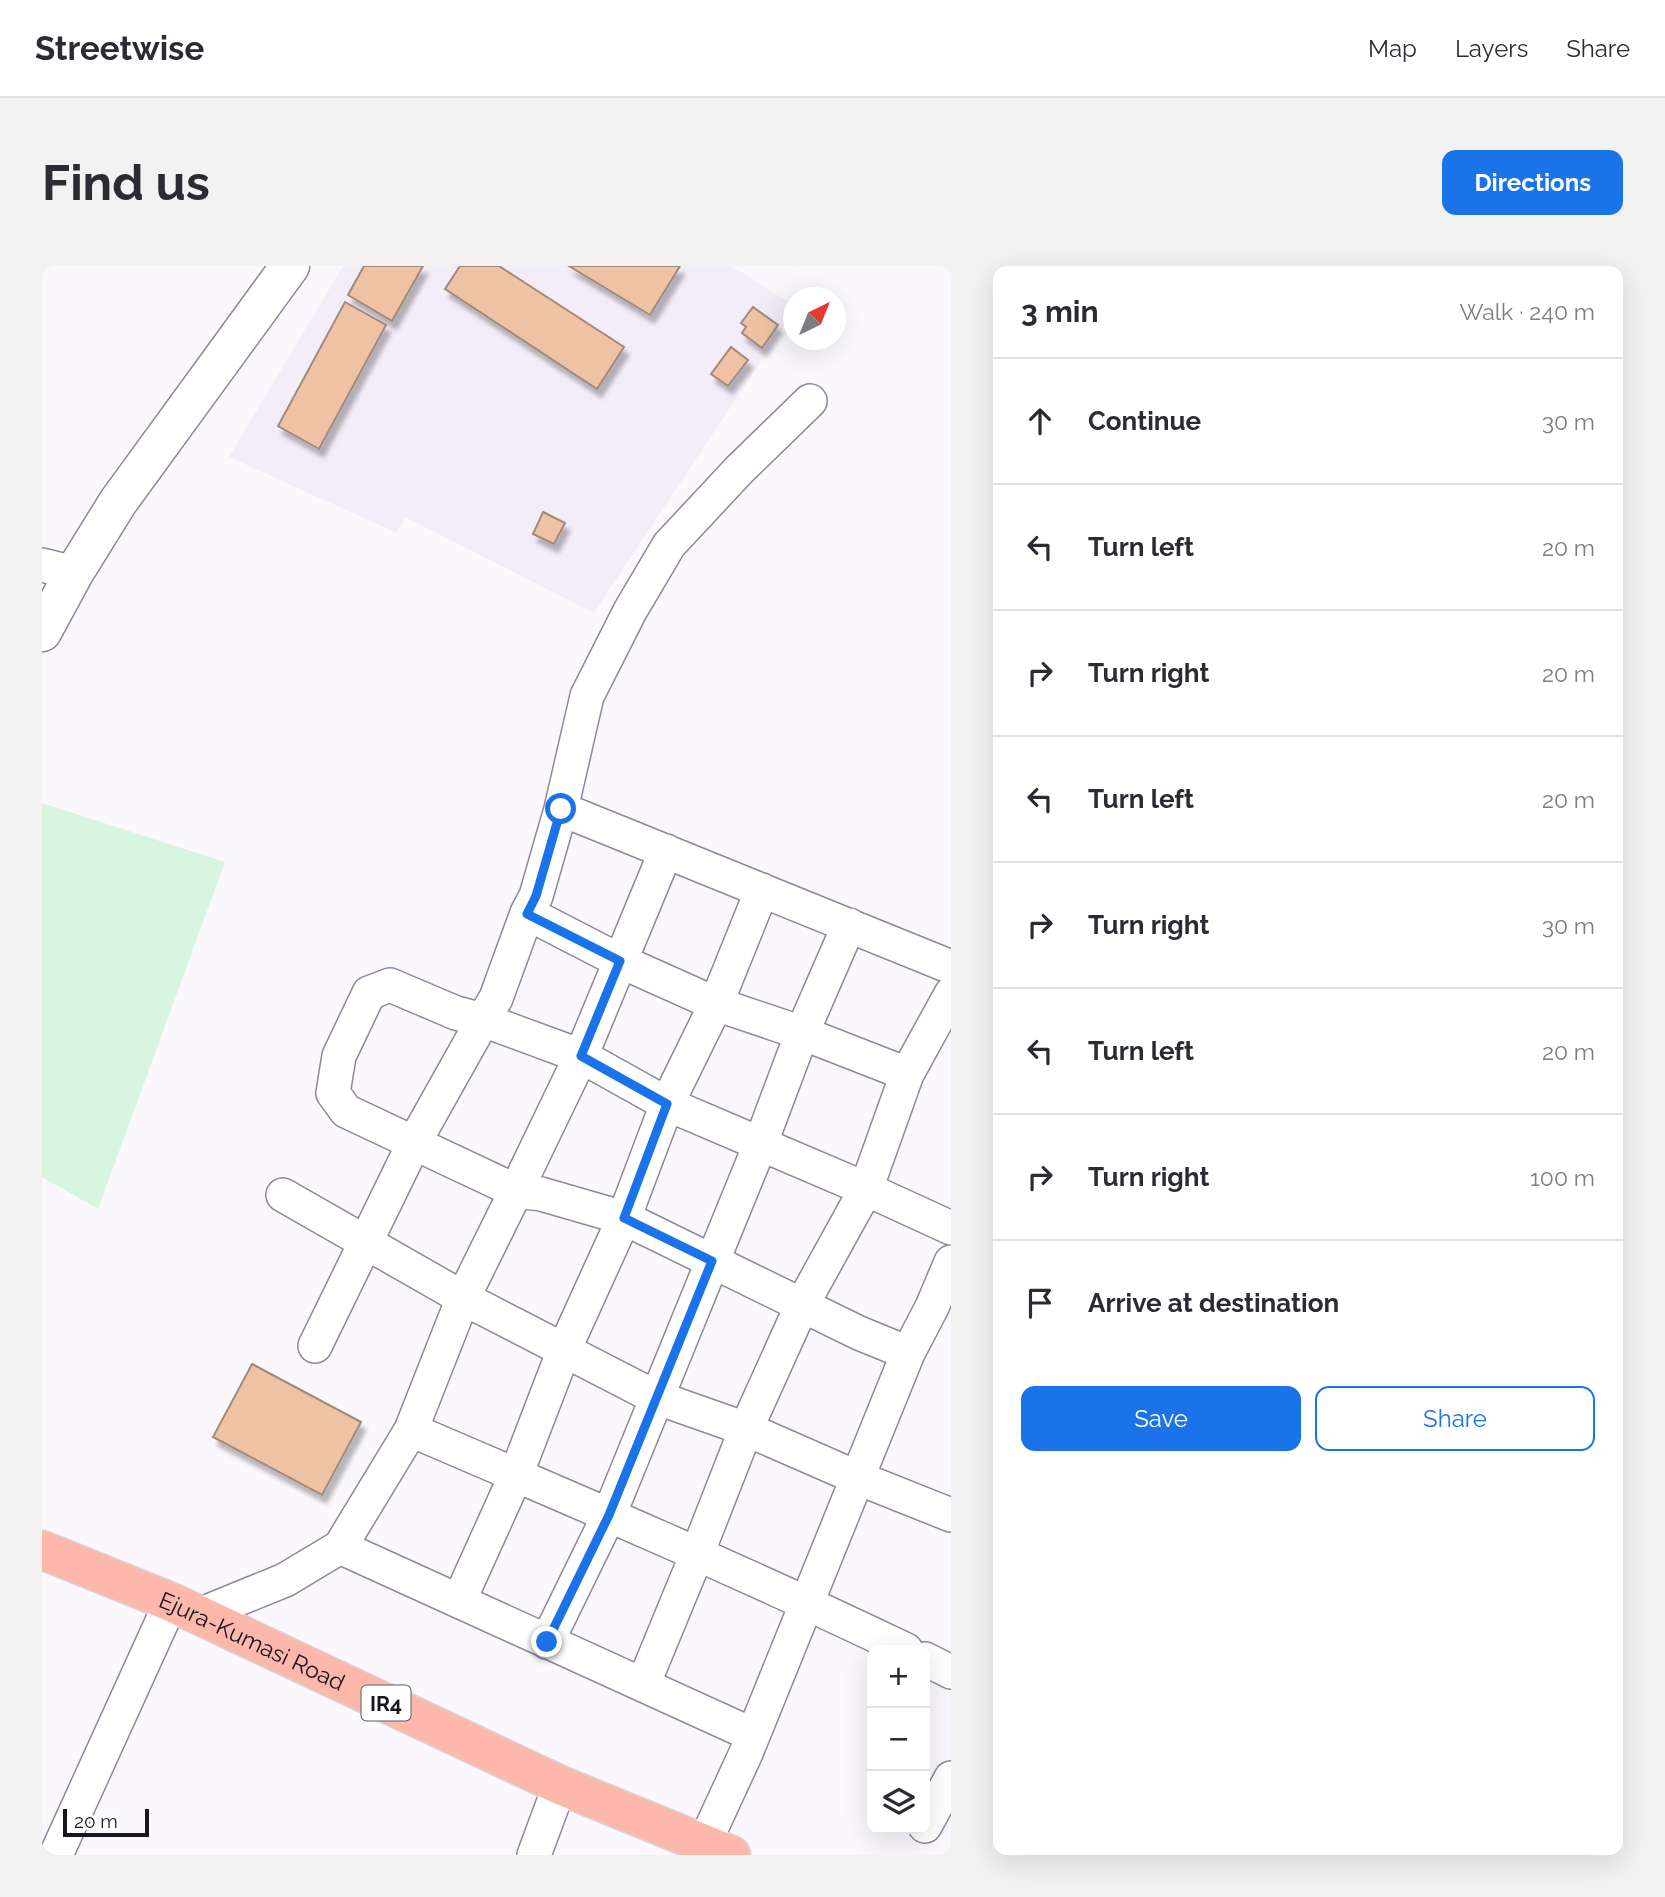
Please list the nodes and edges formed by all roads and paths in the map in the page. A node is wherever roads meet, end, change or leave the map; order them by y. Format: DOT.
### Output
graph roads {
  1 [pos="290,266"];
  2 [pos="810,401"];
  3 [pos="58,569"];
  4 [pos="42,632"];
  5 [pos="561,809"];
  6 [pos="666,851"];
  7 [pos="762,890"];
  8 [pos="527,914"];
  9 [pos="849,926"];
  10 [pos="620,961"];
  11 [pos="951,967"];
  12 [pos="951,994"];
  13 [pos="716,1003"];
  14 [pos="483,1020"];
  15 [pos="802,1033"];
  16 [pos="581,1056"];
  17 [pos="907,1074"];
  18 [pos="667,1104"];
  19 [pos="414,1143"];
  20 [pos="760,1145"];
  21 [pos="866,1189"];
  22 [pos="516,1191"];
  23 [pos="283,1195"];
  24 [pos="624,1218"];
  25 [pos="951,1228"];
  26 [pos="366,1243"];
  27 [pos="712,1261"];
  28 [pos="951,1262"];
  29 [pos="463,1298"];
  30 [pos="802,1305"];
  31 [pos="315,1346"];
  32 [pos="564,1350"];
  33 [pos="908,1353"];
  34 [pos="655,1397"];
  35 [pos="746,1429"];
  36 [pos="411,1430"];
  37 [pos="516,1475"];
  38 [pos="858,1478"];
  39 [pos="609,1515"];
  40 [pos="951,1516"];
  41 [pos="340,1547"];
  42 [pos="42,1550"];
  43 [pos="697,1554"];
  44 [pos="459,1601"];
  45 [pos="807,1603"];
  46 [pos="185,1609"];
  47 [pos="547,1642"];
  48 [pos="895,1645"];
  49 [pos="930,1662"];
  50 [pos="951,1672"];
  51 [pos="643,1685"];
  52 [pos="753,1735"];
  53 [pos="951,1778"];
  54 [pos="560,1785"];
  55 [pos="930,1817"];
  56 [pos="718,1849"];
  57 [pos="56,1855"];
  58 [pos="534,1855"];
  1 -- 3 [label="street"];
  2 -- 5 [label="street"];
  3 -- 4 [label="street"];
  5 -- 6 [label="street"];
  5 -- 8 [label="street"];
  6 -- 7 [label="street"];
  6 -- 10 [label="street"];
  7 -- 9 [label="street"];
  7 -- 13 [label="street"];
  8 -- 10 [label="street"];
  8 -- 14 [label="street"];
  9 -- 11 [label="street"];
  9 -- 15 [label="street"];
  10 -- 13 [label="street"];
  10 -- 16 [label="street"];
  12 -- 17 [label="street"];
  13 -- 15 [label="street"];
  13 -- 18 [label="street"];
  14 -- 16 [label="street"];
  14 -- 19 [label="street"];
  14 -- 19 [label="street"];
  15 -- 17 [label="street"];
  15 -- 20 [label="street"];
  16 -- 18 [label="street"];
  16 -- 22 [label="street"];
  17 -- 21 [label="street"];
  18 -- 20 [label="street"];
  18 -- 24 [label="street"];
  19 -- 22 [label="street"];
  19 -- 26 [label="street"];
  20 -- 21 [label="street"];
  20 -- 27 [label="street"];
  21 -- 25 [label="street"];
  21 -- 30 [label="street"];
  22 -- 24 [label="street"];
  22 -- 29 [label="street"];
  23 -- 26 [label="street"];
  24 -- 27 [label="street"];
  24 -- 32 [label="street"];
  26 -- 29 [label="street"];
  26 -- 31 [label="street"];
  27 -- 30 [label="street"];
  27 -- 34 [label="street"];
  28 -- 33 [label="street"];
  29 -- 32 [label="street"];
  29 -- 36 [label="street"];
  30 -- 33 [label="street"];
  30 -- 35 [label="street"];
  32 -- 34 [label="street"];
  32 -- 37 [label="street"];
  33 -- 38 [label="street"];
  34 -- 35 [label="street"];
  34 -- 39 [label="street"];
  35 -- 38 [label="street"];
  35 -- 43 [label="street"];
  36 -- 37 [label="street"];
  36 -- 41 [label="street"];
  37 -- 39 [label="street"];
  37 -- 44 [label="street"];
  38 -- 40 [label="street"];
  38 -- 45 [label="street"];
  39 -- 43 [label="street"];
  39 -- 47 [label="street"];
  41 -- 44 [label="street"];
  41 -- 46 [label="street"];
  42 -- 46 [label="main road, Ejura-Kumasi Road / IR4"];
  43 -- 45 [label="street"];
  43 -- 51 [label="street"];
  44 -- 47 [label="street"];
  45 -- 48 [label="street"];
  45 -- 52 [label="street"];
  46 -- 54 [label="main road, Ejura-Kumasi Road / IR4"];
  46 -- 57 [label="street"];
  47 -- 51 [label="street"];
  49 -- 50 [label="street"];
  51 -- 52 [label="street"];
  52 -- 56 [label="street"];
  53 -- 55 [label="street"];
  54 -- 56 [label="main road, Ejura-Kumasi Road / IR4"];
  54 -- 58 [label="street"];
}
